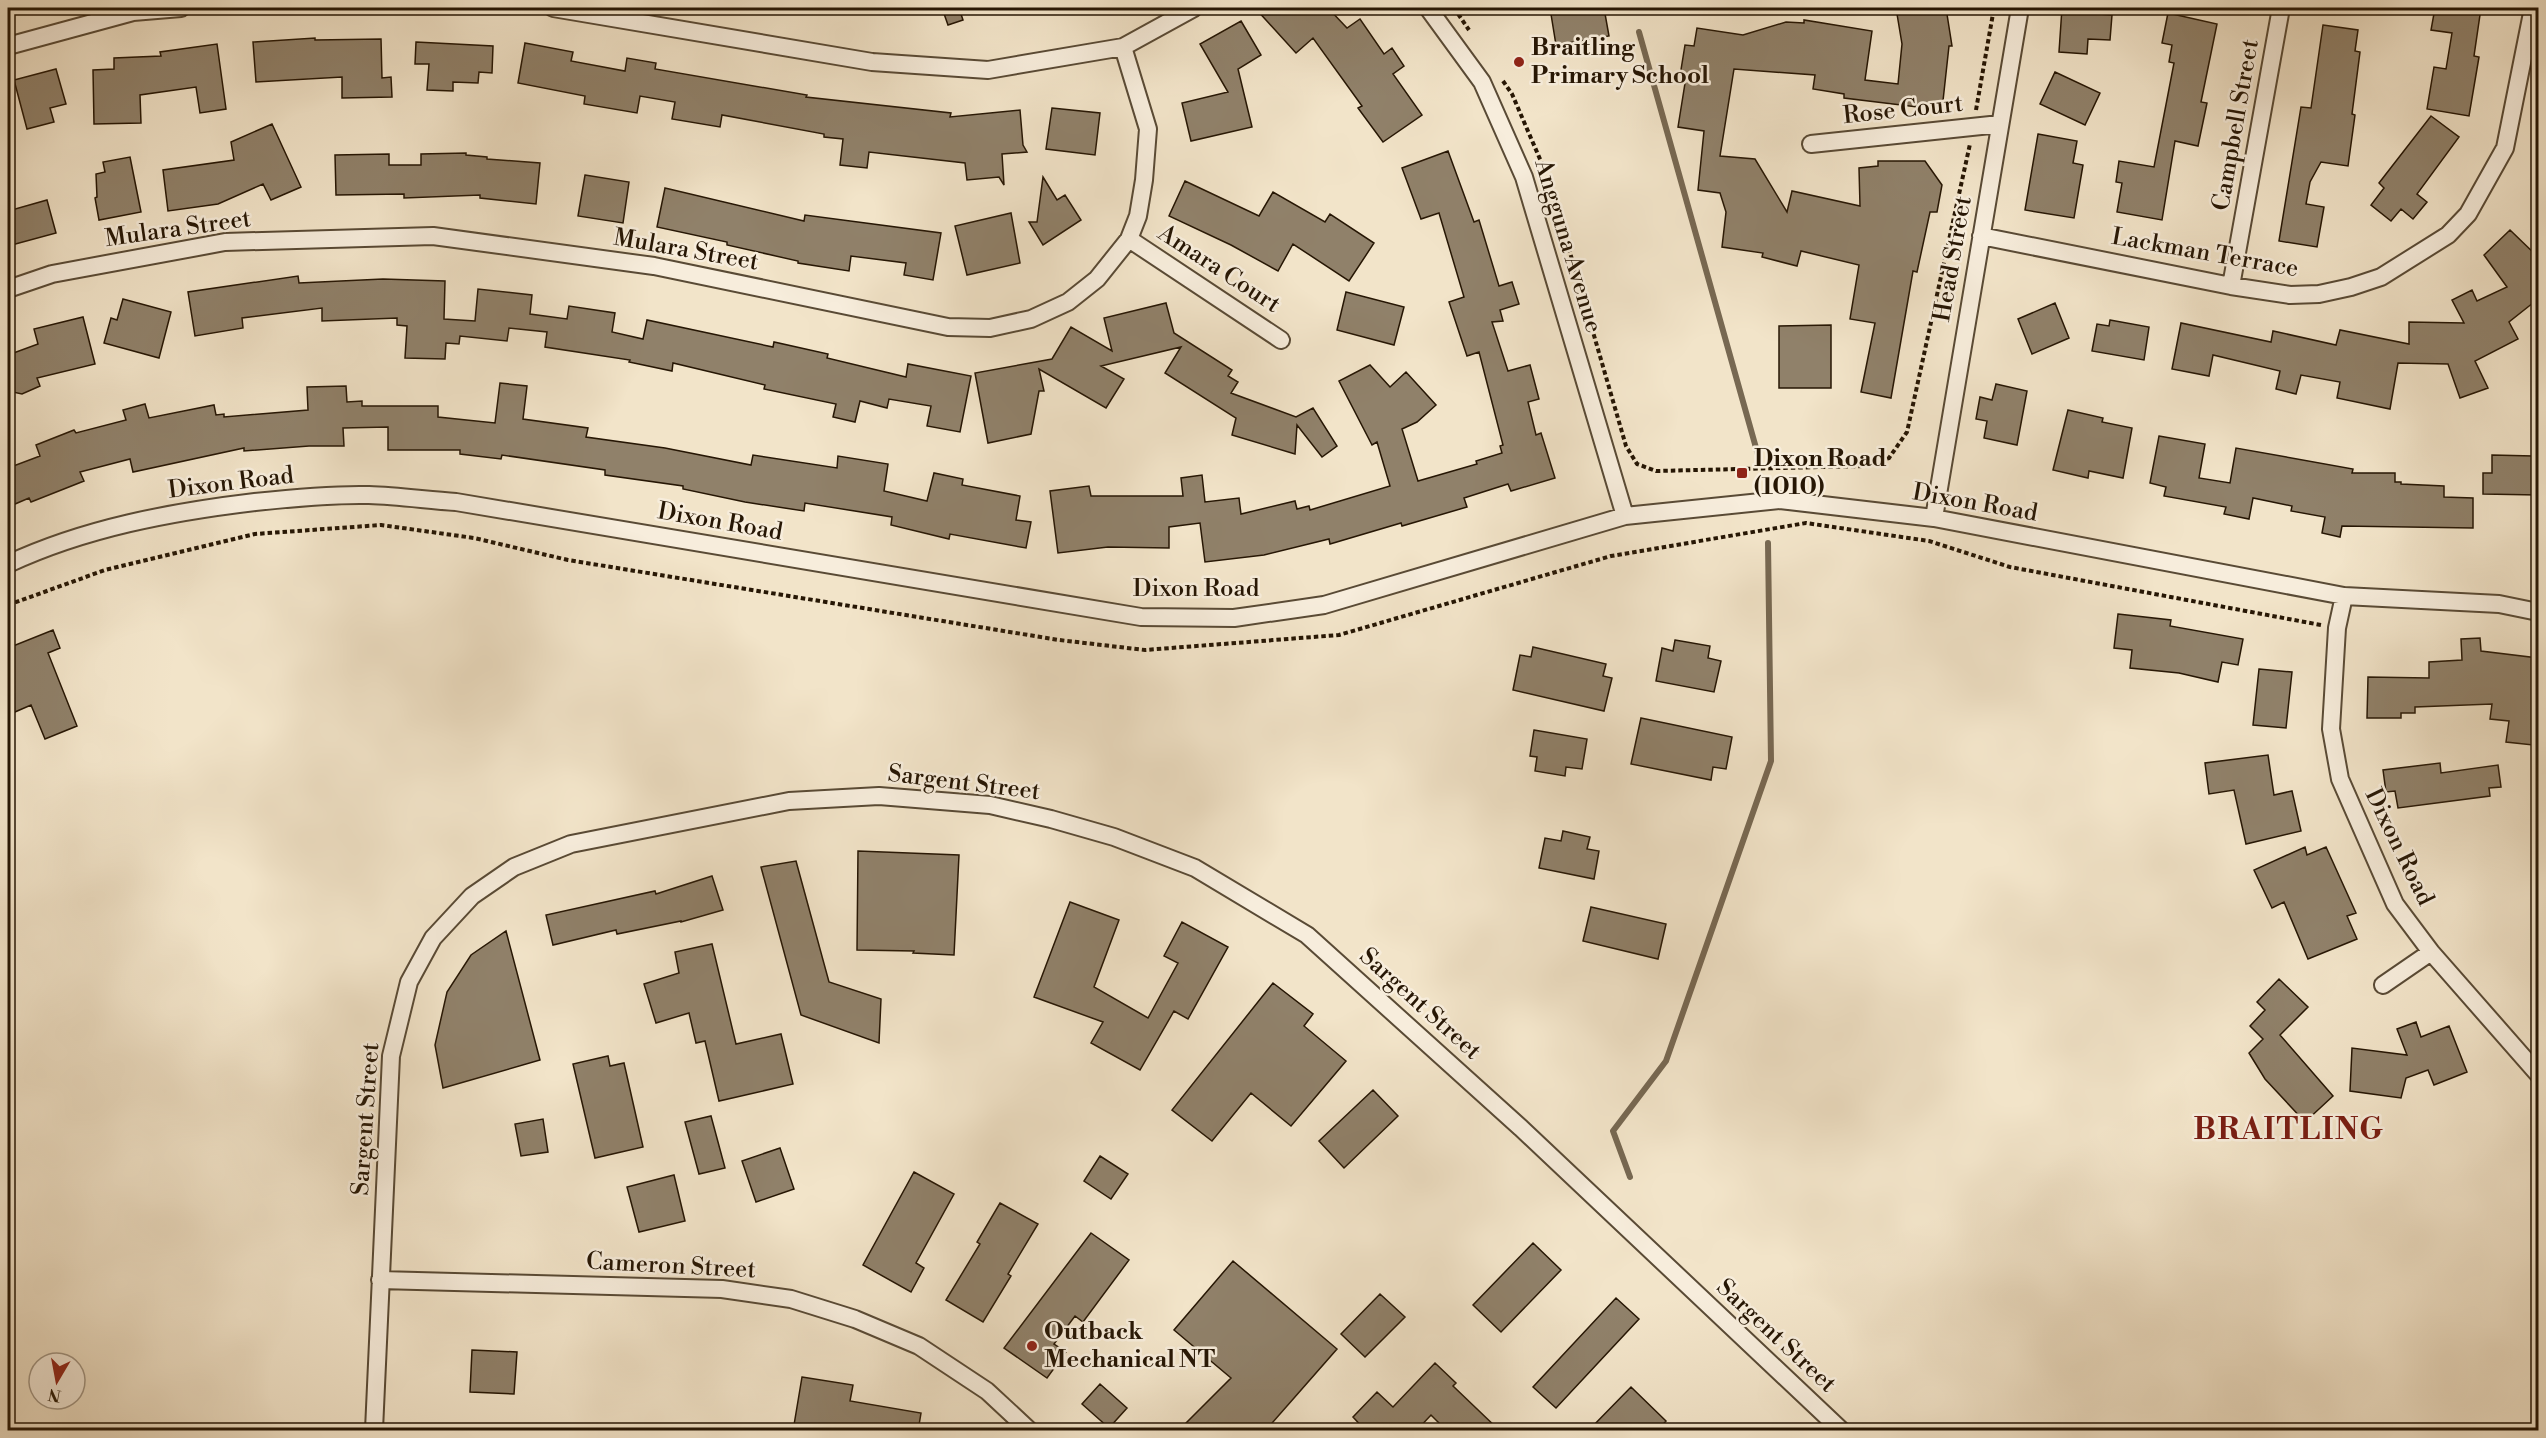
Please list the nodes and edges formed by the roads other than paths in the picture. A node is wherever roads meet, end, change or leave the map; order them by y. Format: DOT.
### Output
graph roads {
  1 [pos="181,8"];
  2 [pos="553,8"];
  3 [pos="1194,8"];
  4 [pos="1428,8"];
  5 [pos="2020,8"];
  6 [pos="2281,8"];
  7 [pos="2534,8"];
  8 [pos="8,46"];
  9 [pos="1123,47"];
  10 [pos="2000,124"];
  11 [pos="1811,144"];
  12 [pos="1981,236"];
  13 [pos="1129,239"];
  14 [pos="2231,286"];
  15 [pos="8,289"];
  16 [pos="1281,340"];
  17 [pos="1625,516"];
  18 [pos="1934,518"];
  19 [pos="8,564"];
  20 [pos="2344,596"];
  21 [pos="2538,612"];
  22 [pos="2431,952"];
  23 [pos="2383,985"];
  24 [pos="2538,1074"];
  25 [pos="380,1280"];
  26 [pos="374,1431"];
  27 [pos="1029,1431"];
  28 [pos="1841,1431"];
  1 -- 8 [label="street"];
  2 -- 9 [label="street"];
  3 -- 9 [label="street"];
  4 -- 17 [label="street, Angguna Avenue"];
  5 -- 10 [label="street, Head Street"];
  6 -- 14 [label="street, Campbell Street"];
  7 -- 14 [label="street, Lackman Terrace"];
  9 -- 13 [label="street, Mulara Street"];
  10 -- 11 [label="street, Rose Court"];
  10 -- 12 [label="street, Head Street"];
  12 -- 14 [label="street, Lackman Terrace"];
  12 -- 18 [label="street, Head Street"];
  13 -- 15 [label="street, Mulara Street"];
  13 -- 16 [label="street, Amara Court"];
  17 -- 18 [label="street, Dixon Road"];
  17 -- 19 [label="street, Dixon Road"];
  18 -- 20 [label="street, Dixon Road"];
  20 -- 21 [label="street, Dixon Road"];
  20 -- 22 [label="street, Dixon Road"];
  22 -- 23 [label="street"];
  22 -- 24 [label="street, Dixon Road"];
  25 -- 26 [label="street, Sargent Street"];
  25 -- 27 [label="street, Cameron Street"];
  25 -- 28 [label="street, Sargent Street"];
}
